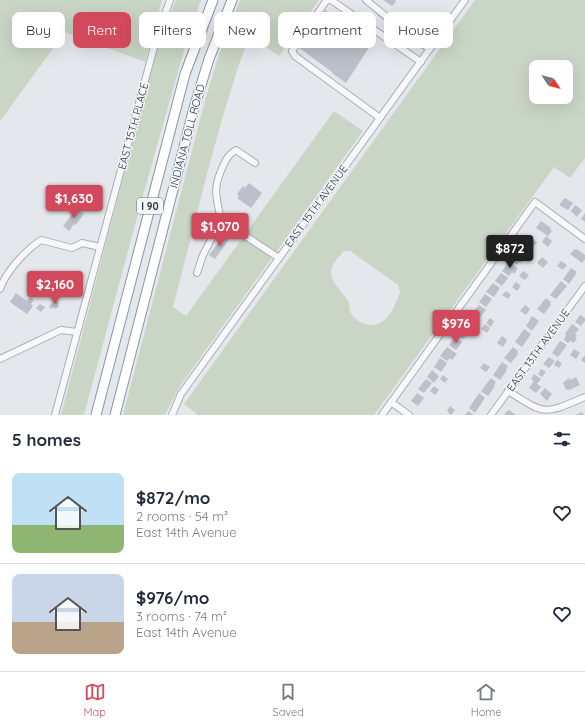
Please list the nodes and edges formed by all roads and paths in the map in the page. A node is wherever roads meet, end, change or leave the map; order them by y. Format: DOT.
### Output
graph roads {
  1 [pos="170,0"];
  2 [pos="213,0"];
  3 [pos="232,0"];
  4 [pos="329,0"];
  5 [pos="366,0"];
  6 [pos="464,0"];
  7 [pos="430,49"];
  8 [pos="421,62"];
  9 [pos="380,118"];
  10 [pos="255,162"];
  11 [pos="222,220"];
  12 [pos="585,240"];
  13 [pos="100,247"];
  14 [pos="279,258"];
  15 [pos="197,273"];
  16 [pos="585,286"];
  17 [pos="0,289"];
  18 [pos="77,332"];
  19 [pos="0,359"];
  20 [pos="508,391"];
  21 [pos="585,397"];
  22 [pos="391,402"];
  23 [pos="55,415"];
  24 [pos="96,415"];
  25 [pos="115,415"];
  26 [pos="172,415"];
  27 [pos="382,415"];
  28 [pos="409,415"];
  29 [pos="490,415"];
  1 -- 13 [label="street, EAST 15TH PLACE"];
  2 -- 24 [label="highway, INDIANA TOLL ROAD / I 90"];
  3 -- 25 [label="highway, INDIANA TOLL ROAD / I 90"];
  4 -- 8 [label="street"];
  4 -- 9 [label="street"];
  5 -- 7 [label="street"];
  6 -- 7 [label="street, EAST 15TH AVENUE"];
  7 -- 8 [label="street, EAST 15TH AVENUE"];
  8 -- 9 [label="street, EAST 15TH AVENUE"];
  9 -- 14 [label="street, EAST 15TH AVENUE"];
  10 -- 11 [label="street"];
  11 -- 14 [label="street"];
  11 -- 15 [label="street"];
  12 -- 22 [label="street"];
  13 -- 17 [label="street"];
  13 -- 18 [label="street, EAST 15TH PLACE"];
  14 -- 26 [label="street, EAST 15TH AVENUE"];
  16 -- 20 [label="street, EAST 13TH AVENUE"];
  18 -- 19 [label="street"];
  18 -- 23 [label="street, EAST 15TH PLACE"];
  20 -- 21 [label="street"];
  20 -- 29 [label="street, EAST 13TH AVENUE"];
  22 -- 27 [label="street"];
  22 -- 28 [label="street"];
}
